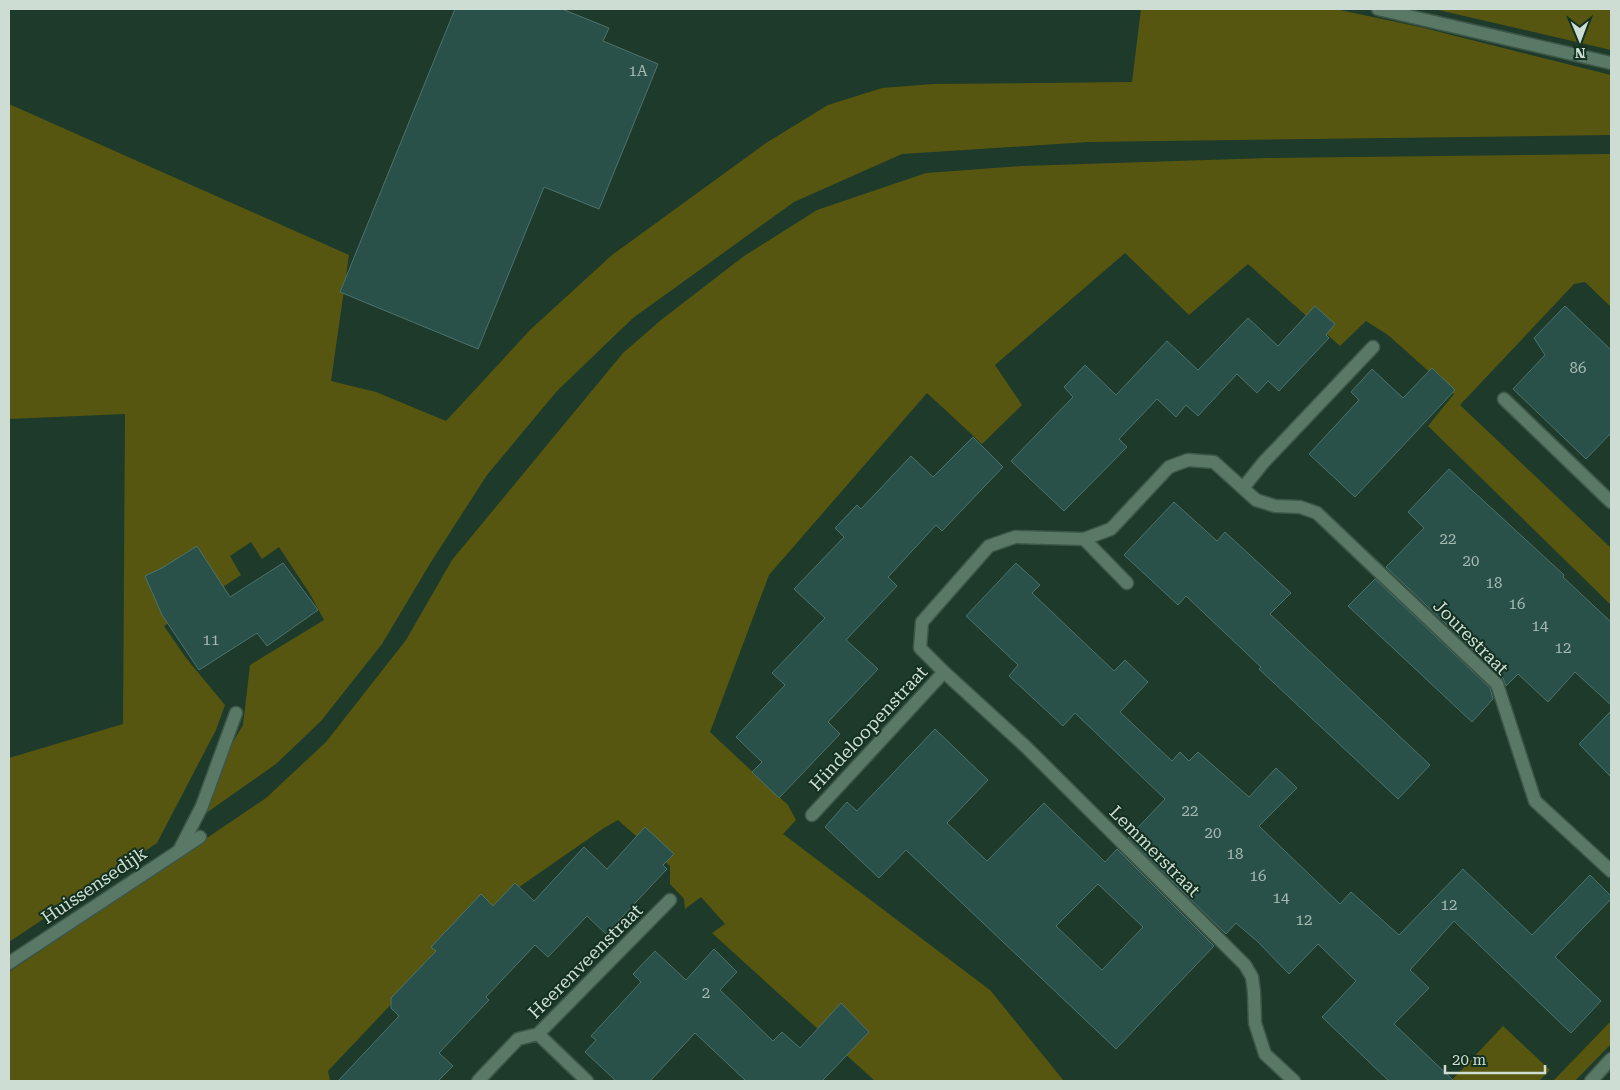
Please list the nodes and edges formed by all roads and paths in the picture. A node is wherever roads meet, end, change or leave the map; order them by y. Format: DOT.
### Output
graph roads {
  1 [pos="1378,9"];
  2 [pos="1611,63"];
  3 [pos="1373,347"];
  4 [pos="1504,399"];
  5 [pos="1169,467"];
  6 [pos="1243,488"];
  7 [pos="1611,502"];
  8 [pos="1084,539"];
  9 [pos="1127,583"];
  10 [pos="944,672"];
  11 [pos="236,714"];
  12 [pos="812,815"];
  13 [pos="200,837"];
  14 [pos="180,849"];
  15 [pos="1611,870"];
  16 [pos="670,900"];
  17 [pos="9,963"];
  18 [pos="538,1034"];
  19 [pos="1611,1059"];
  20 [pos="478,1081"];
  21 [pos="587,1081"];
  22 [pos="1294,1081"];
  23 [pos="1591,1081"];
  1 -- 2 [label="street"];
  3 -- 6 [label="street"];
  4 -- 7 [label="street"];
  5 -- 6 [label="street, Jourestraat"];
  5 -- 8 [label="street, Hindeloopenstraat"];
  6 -- 15 [label="street, Jourestraat"];
  8 -- 9 [label="street"];
  8 -- 10 [label="street, Hindeloopenstraat"];
  10 -- 12 [label="street, Hindeloopenstraat"];
  10 -- 22 [label="street, Lemmerstraat"];
  11 -- 14 [label="street"];
  13 -- 14 [label="street, Huissensedijk"];
  14 -- 17 [label="street, Huissensedijk"];
  16 -- 18 [label="street, Heerenveenstraat"];
  18 -- 20 [label="street, Heerenveenstraat"];
  18 -- 21 [label="street"];
  19 -- 23 [label="street"];
}
